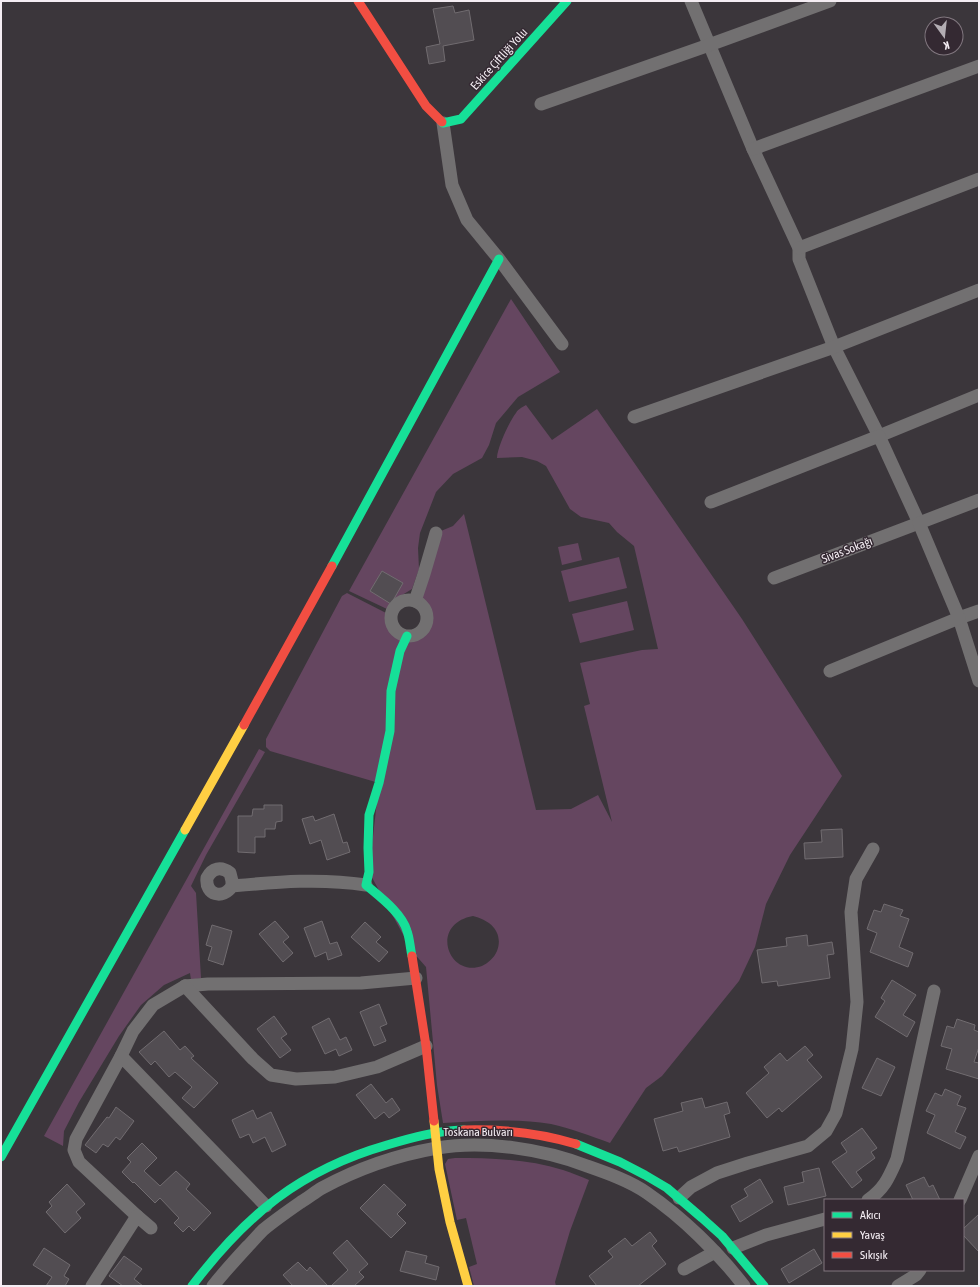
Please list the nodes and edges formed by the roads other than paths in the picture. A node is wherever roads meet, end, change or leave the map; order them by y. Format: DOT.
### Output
graph roads {
  1 [pos="358,1"];
  2 [pos="567,1"];
  3 [pos="691,1"];
  4 [pos="830,1"];
  5 [pos="709,45"];
  6 [pos="979,66"];
  7 [pos="541,104"];
  8 [pos="443,123"];
  9 [pos="753,149"];
  10 [pos="979,179"];
  11 [pos="799,248"];
  12 [pos="499,259"];
  13 [pos="979,290"];
  14 [pos="562,344"];
  15 [pos="834,347"];
  16 [pos="979,395"];
  17 [pos="634,418"];
  18 [pos="879,436"];
  19 [pos="979,500"];
  20 [pos="711,502"];
  21 [pos="919,523"];
  22 [pos="436,533"];
  23 [pos="774,578"];
  24 [pos="414,601"];
  25 [pos="979,611"];
  26 [pos="959,618"];
  27 [pos="407,636"];
  28 [pos="830,671"];
  29 [pos="979,681"];
  30 [pos="873,849"];
  31 [pos="366,885"];
  32 [pos="232,886"];
  33 [pos="416,978"];
  34 [pos="186,986"];
  35 [pos="934,991"];
  36 [pos="426,1046"];
  37 [pos="121,1056"];
  38 [pos="435,1132"];
  39 [pos="437,1148"];
  40 [pos="979,1156"];
  41 [pos="1,1157"];
  42 [pos="679,1198"];
  43 [pos="869,1199"];
  44 [pos="960,1199"];
  45 [pos="266,1206"];
  46 [pos="137,1216"];
  47 [pos="824,1219"];
  48 [pos="151,1228"];
  49 [pos="733,1248"];
  50 [pos="715,1252"];
  51 [pos="684,1269"];
  52 [pos="919,1271"];
  53 [pos="92,1286"];
  54 [pos="192,1286"];
  55 [pos="213,1286"];
  56 [pos="468,1286"];
  57 [pos="744,1286"];
  58 [pos="764,1286"];
  59 [pos="898,1286"];
  1 -- 8 [label="street"];
  2 -- 8 [label="street, Eskice Çiftliği Yolu"];
  3 -- 5 [label="street"];
  4 -- 5 [label="street"];
  5 -- 7 [label="street"];
  5 -- 9 [label="street"];
  6 -- 9 [label="street"];
  8 -- 12 [label="street"];
  9 -- 11 [label="street"];
  10 -- 11 [label="street"];
  11 -- 15 [label="street"];
  12 -- 14 [label="street"];
  12 -- 41 [label="street"];
  13 -- 15 [label="street"];
  15 -- 17 [label="street"];
  15 -- 18 [label="street"];
  16 -- 18 [label="street"];
  18 -- 20 [label="street"];
  18 -- 21 [label="street"];
  19 -- 21 [label="street, Sivas Sokağı"];
  21 -- 23 [label="street, Sivas Sokağı"];
  21 -- 26 [label="street"];
  22 -- 24 [label="street"];
  24 -- 27 [label="street"];
  24 -- 27 [label="street"];
  25 -- 26 [label="street"];
  26 -- 28 [label="street"];
  26 -- 29 [label="street"];
  27 -- 31 [label="street"];
  30 -- 42 [label="street"];
  31 -- 32 [label="street"];
  31 -- 33 [label="street"];
  33 -- 34 [label="street"];
  33 -- 36 [label="street"];
  34 -- 36 [label="street"];
  34 -- 37 [label="street"];
  35 -- 43 [label="street"];
  36 -- 38 [label="street"];
  37 -- 45 [label="street"];
  37 -- 46 [label="street"];
  38 -- 39 [label="street"];
  38 -- 42 [label="street, Toskana Bulvarı"];
  38 -- 45 [label="street, Toskana Bulvarı"];
  39 -- 50 [label="street, Toskana Bulvarı"];
  39 -- 55 [label="street, Toskana Bulvarı"];
  39 -- 56 [label="street"];
  40 -- 44 [label="street"];
  42 -- 49 [label="street, Toskana Bulvarı"];
  45 -- 54 [label="street, Toskana Bulvarı"];
  46 -- 48 [label="street"];
  46 -- 53 [label="street"];
  47 -- 49 [label="street"];
  49 -- 58 [label="street, Toskana Bulvarı"];
  50 -- 51 [label="street"];
  50 -- 57 [label="street, Toskana Bulvarı"];
  52 -- 59 [label="street"];
}
